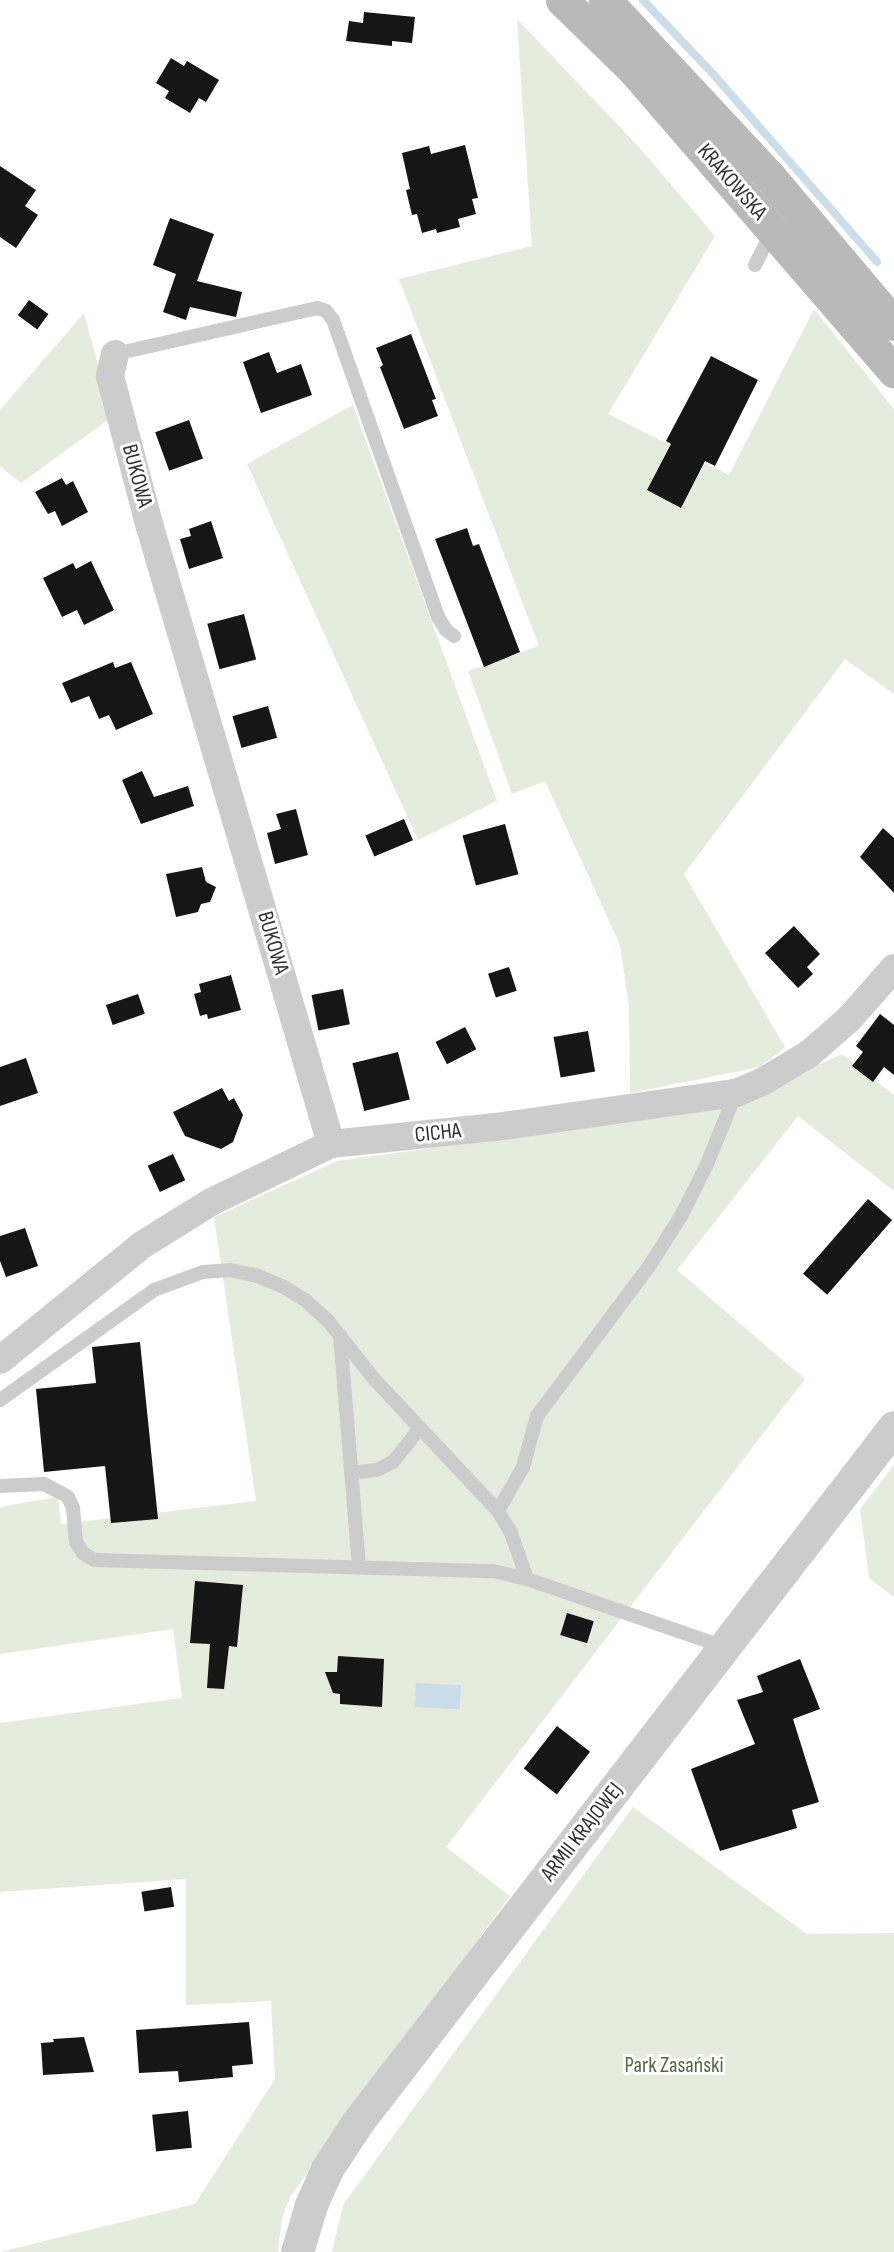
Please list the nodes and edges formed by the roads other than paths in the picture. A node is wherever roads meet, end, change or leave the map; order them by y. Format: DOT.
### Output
graph roads {
  1 [pos="562,0"];
  2 [pos="605,0"];
  3 [pos="773,229"];
  4 [pos="755,265"];
  5 [pos="894,324"];
  6 [pos="115,354"];
  7 [pos="894,371"];
  8 [pos="454,636"];
  9 [pos="894,968"];
  10 [pos="736,1093"];
  11 [pos="331,1144"];
  12 [pos="340,1335"];
  13 [pos="0,1360"];
  14 [pos="0,1400"];
  15 [pos="894,1427"];
  16 [pos="420,1428"];
  17 [pos="351,1473"];
  18 [pos="0,1486"];
  19 [pos="498,1510"];
  20 [pos="358,1568"];
  21 [pos="527,1579"];
  22 [pos="724,1648"];
  23 [pos="297,2252"];
  1 -- 3 [label="main road, KRAKOWSKA"];
  2 -- 5 [label="main road, KRAKOWSKA"];
  3 -- 4 [label="lane"];
  3 -- 7 [label="main road, KRAKOWSKA"];
  6 -- 8 [label="lane, BUKOWA"];
  6 -- 11 [label="street, BUKOWA"];
  9 -- 10 [label="street, CICHA"];
  10 -- 11 [label="street, CICHA"];
  10 -- 19 [label="lane"];
  11 -- 13 [label="street, CICHA"];
  12 -- 14 [label="lane"];
  12 -- 16 [label="lane"];
  12 -- 17 [label="lane"];
  15 -- 22 [label="street, ARMII KRAJOWEJ"];
  16 -- 17 [label="lane"];
  16 -- 19 [label="lane"];
  17 -- 20 [label="lane"];
  18 -- 20 [label="lane"];
  19 -- 21 [label="lane"];
  20 -- 21 [label="lane"];
  21 -- 22 [label="lane"];
  22 -- 23 [label="street, ARMII KRAJOWEJ"];
}
